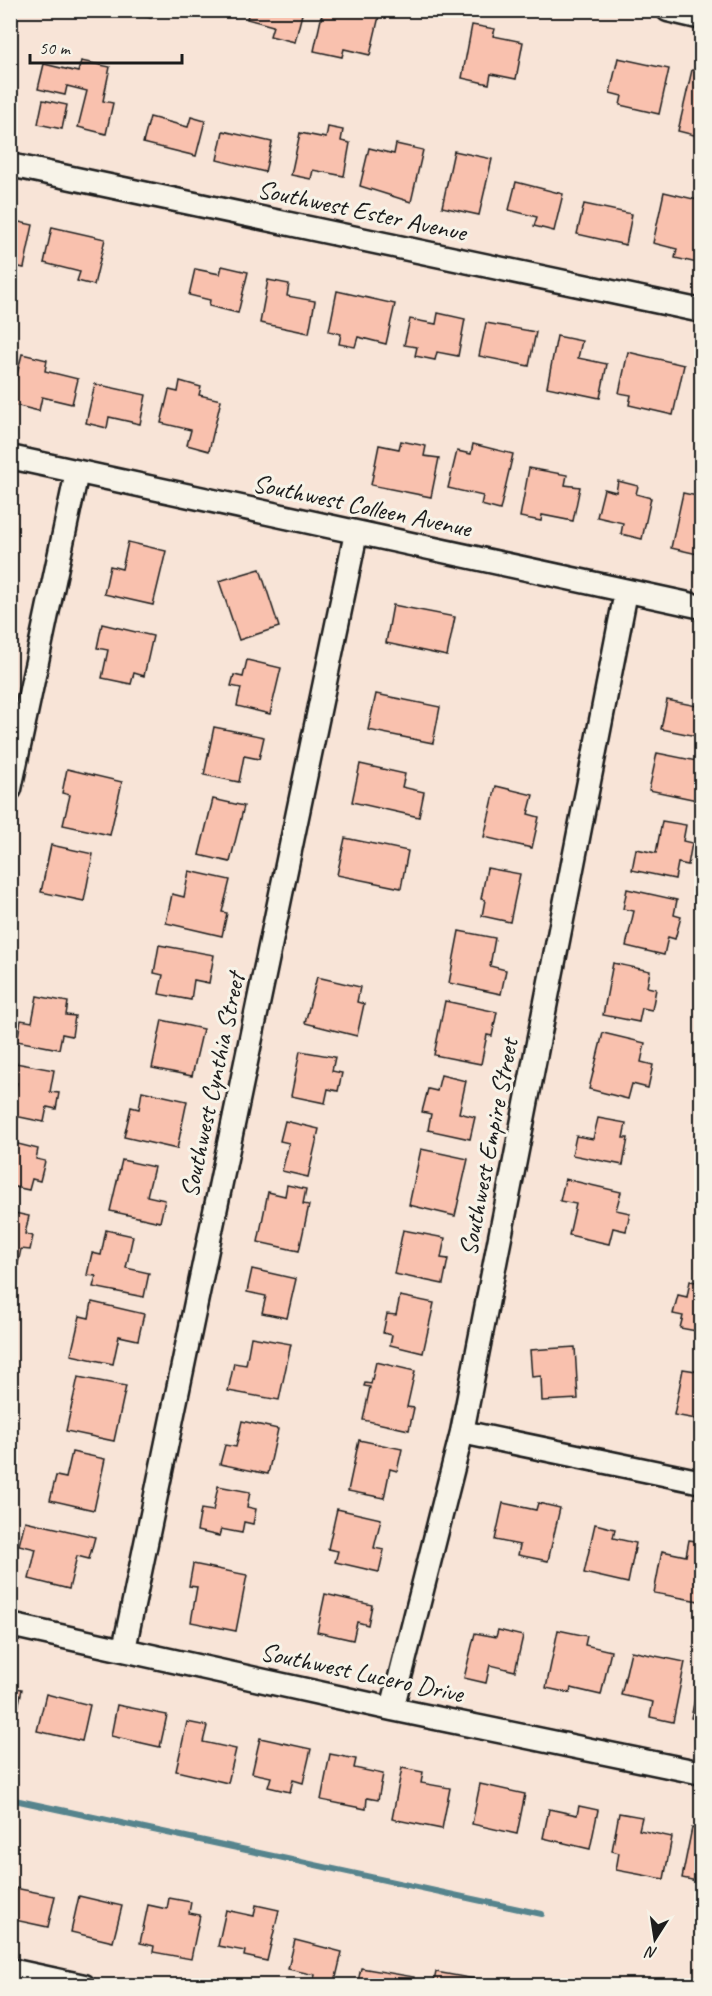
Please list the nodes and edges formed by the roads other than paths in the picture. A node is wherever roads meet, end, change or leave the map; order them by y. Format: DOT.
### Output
graph roads {
  1 [pos="668,10"];
  2 [pos="702,18"];
  3 [pos="10,165"];
  4 [pos="702,311"];
  5 [pos="10,458"];
  6 [pos="77,472"];
  7 [pos="356,533"];
  8 [pos="626,592"];
  9 [pos="702,607"];
  10 [pos="10,789"];
  11 [pos="462,1432"];
  12 [pos="702,1482"];
  13 [pos="10,1624"];
  14 [pos="123,1649"];
  15 [pos="392,1709"];
  16 [pos="702,1773"];
  17 [pos="10,1970"];
  18 [pos="84,1986"];
  1 -- 2 [label="street"];
  3 -- 4 [label="street, Southwest Ester Avenue"];
  5 -- 6 [label="street, Southwest Colleen Avenue"];
  6 -- 7 [label="street, Southwest Colleen Avenue"];
  6 -- 10 [label="street"];
  7 -- 8 [label="street, Southwest Colleen Avenue"];
  7 -- 14 [label="street, Southwest Cynthia Street"];
  8 -- 9 [label="street, Southwest Colleen Avenue"];
  8 -- 11 [label="street, Southwest Empire Street"];
  11 -- 12 [label="street"];
  11 -- 15 [label="street, Southwest Empire Street"];
  13 -- 14 [label="street, Southwest Lucero Drive"];
  14 -- 15 [label="street, Southwest Lucero Drive"];
  15 -- 16 [label="street, Southwest Lucero Drive"];
  17 -- 18 [label="street"];
}
